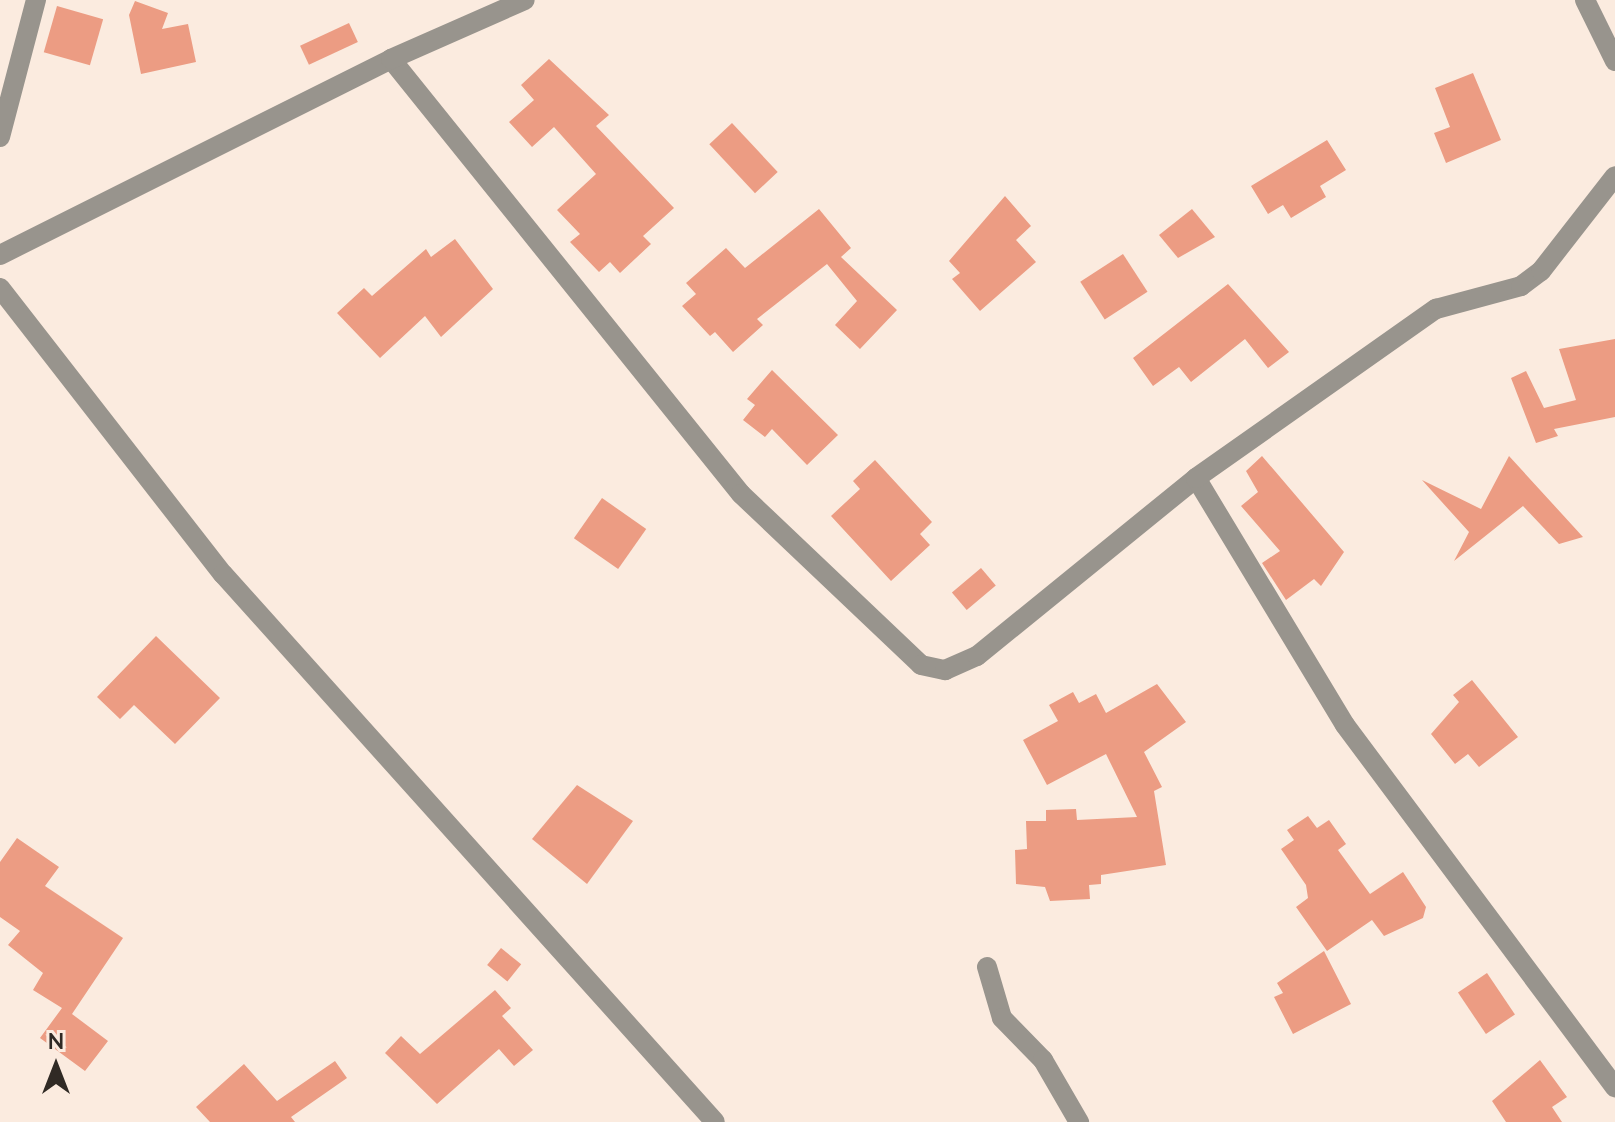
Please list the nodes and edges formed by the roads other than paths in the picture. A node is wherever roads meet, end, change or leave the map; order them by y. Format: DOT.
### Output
graph roads {
  1 [pos="36,0"];
  2 [pos="525,0"];
  3 [pos="1585,0"];
  4 [pos="391,59"];
  5 [pos="1615,59"];
  6 [pos="0,137"];
  7 [pos="1615,176"];
  8 [pos="0,255"];
  9 [pos="0,288"];
  10 [pos="1196,478"];
  11 [pos="987,967"];
  12 [pos="1615,1087"];
  13 [pos="715,1122"];
  14 [pos="1079,1122"];
  1 -- 6 [label="street"];
  2 -- 4 [label="street"];
  3 -- 5 [label="street"];
  4 -- 8 [label="street"];
  4 -- 10 [label="street"];
  7 -- 10 [label="street"];
  9 -- 13 [label="street"];
  10 -- 12 [label="street"];
  11 -- 14 [label="street"];
}
